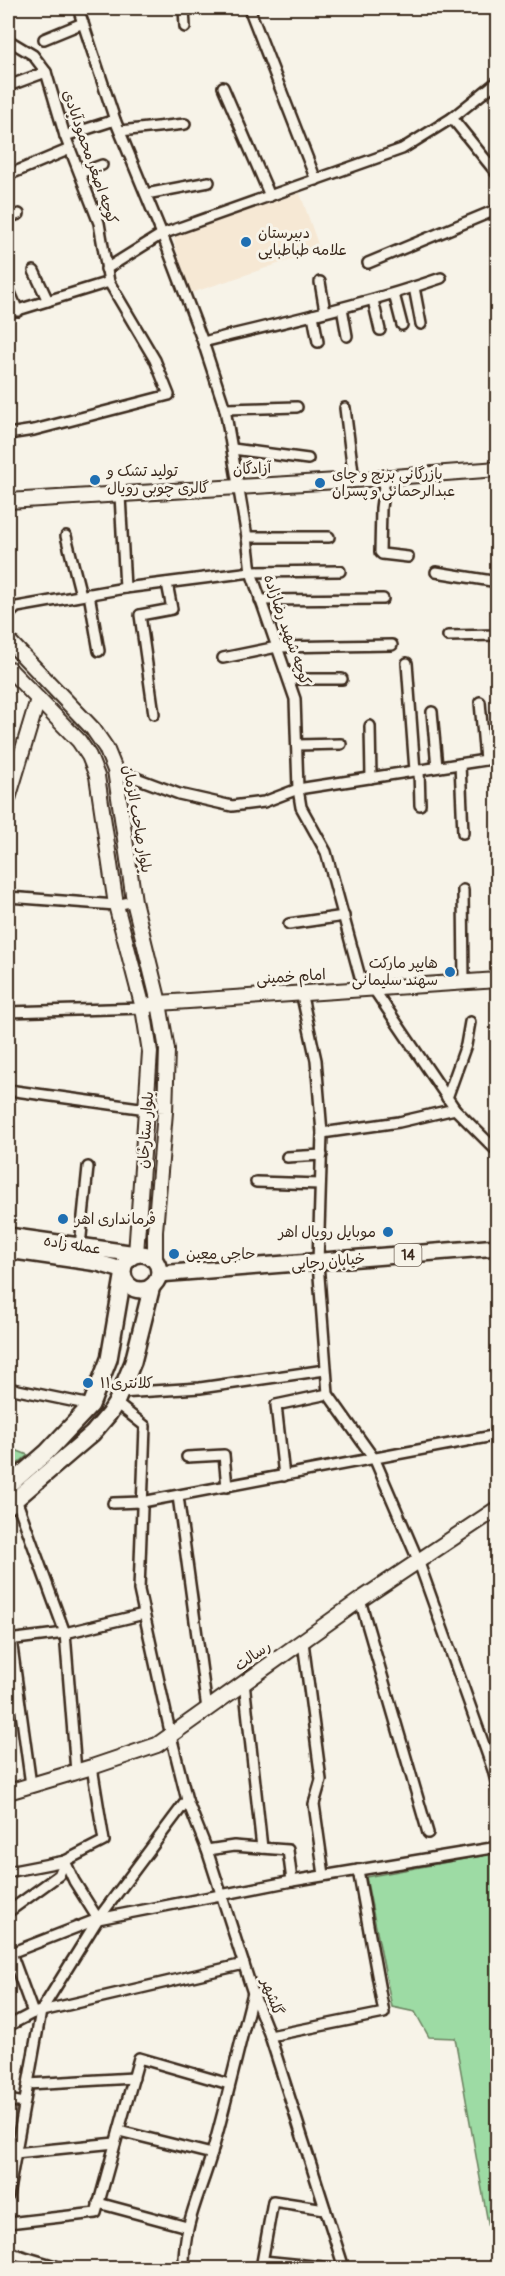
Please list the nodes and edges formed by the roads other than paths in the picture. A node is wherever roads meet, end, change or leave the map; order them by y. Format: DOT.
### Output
graph roads {
  1 [pos="78,8"];
  2 [pos="184,8"];
  3 [pos="249,8"];
  4 [pos="83,23"];
  5 [pos="185,27"];
  6 [pos="44,39"];
  7 [pos="8,40"];
  8 [pos="46,72"];
  9 [pos="498,81"];
  10 [pos="8,86"];
  11 [pos="223,87"];
  12 [pos="452,118"];
  13 [pos="115,120"];
  14 [pos="185,124"];
  15 [pos="120,131"];
  16 [pos="65,136"];
  17 [pos="70,149"];
  18 [pos="102,165"];
  19 [pos="80,173"];
  20 [pos="8,175"];
  21 [pos="498,175"];
  22 [pos="316,180"];
  23 [pos="209,182"];
  24 [pos="146,194"];
  25 [pos="270,196"];
  26 [pos="498,209"];
  27 [pos="19,214"];
  28 [pos="8,218"];
  29 [pos="162,234"];
  30 [pos="368,263"];
  31 [pos="106,269"];
  32 [pos="34,271"];
  33 [pos="441,278"];
  34 [pos="109,282"];
  35 [pos="320,282"];
  36 [pos="414,287"];
  37 [pos="8,288"];
  38 [pos="394,294"];
  39 [pos="373,300"];
  40 [pos="48,301"];
  41 [pos="342,308"];
  42 [pos="325,311"];
  43 [pos="13,312"];
  44 [pos="313,315"];
  45 [pos="421,324"];
  46 [pos="402,325"];
  47 [pos="380,330"];
  48 [pos="347,336"];
  49 [pos="203,342"];
  50 [pos="318,342"];
  51 [pos="297,407"];
  52 [pos="345,408"];
  53 [pos="225,409"];
  54 [pos="8,434"];
  55 [pos="233,449"];
  56 [pos="308,459"];
  57 [pos="498,469"];
  58 [pos="385,478"];
  59 [pos="354,480"];
  60 [pos="239,486"];
  61 [pos="120,495"];
  62 [pos="8,501"];
  63 [pos="66,536"];
  64 [pos="247,537"];
  65 [pos="329,537"];
  66 [pos="408,557"];
  67 [pos="250,572"];
  68 [pos="340,572"];
  69 [pos="436,572"];
  70 [pos="498,582"];
  71 [pos="167,583"];
  72 [pos="125,588"];
  73 [pos="85,595"];
  74 [pos="383,599"];
  75 [pos="260,600"];
  76 [pos="8,615"];
  77 [pos="498,635"];
  78 [pos="448,636"];
  79 [pos="8,640"];
  80 [pos="392,645"];
  81 [pos="277,647"];
  82 [pos="99,651"];
  83 [pos="223,658"];
  84 [pos="406,663"];
  85 [pos="8,668"];
  86 [pos="289,679"];
  87 [pos="342,679"];
  88 [pos="38,699"];
  89 [pos="480,702"];
  90 [pos="432,712"];
  91 [pos="154,714"];
  92 [pos="370,726"];
  93 [pos="341,744"];
  94 [pos="297,745"];
  95 [pos="498,758"];
  96 [pos="485,760"];
  97 [pos="460,764"];
  98 [pos="437,767"];
  99 [pos="115,770"];
  100 [pos="417,770"];
  101 [pos="10,778"];
  102 [pos="371,778"];
  103 [pos="298,789"];
  104 [pos="8,799"];
  105 [pos="420,805"];
  106 [pos="463,832"];
  107 [pos="463,890"];
  108 [pos="8,897"];
  109 [pos="134,901"];
  110 [pos="116,905"];
  111 [pos="344,916"];
  112 [pos="289,924"];
  113 [pos="498,980"];
  114 [pos="464,981"];
  115 [pos="368,988"];
  116 [pos="301,992"];
  117 [pos="159,1003"];
  118 [pos="143,1008"];
  119 [pos="8,1012"];
  120 [pos="470,1022"];
  121 [pos="8,1090"];
  122 [pos="447,1098"];
  123 [pos="147,1109"];
  124 [pos="455,1109"];
  125 [pos="322,1132"];
  126 [pos="498,1152"];
  127 [pos="322,1155"];
  128 [pos="287,1157"];
  129 [pos="88,1167"];
  130 [pos="256,1182"];
  131 [pos="320,1184"];
  132 [pos="8,1236"];
  133 [pos="80,1246"];
  134 [pos="498,1247"];
  135 [pos="8,1250"];
  136 [pos="136,1254"];
  137 [pos="318,1263"];
  138 [pos="123,1273"];
  139 [pos="156,1274"];
  140 [pos="325,1370"];
  141 [pos="8,1388"];
  142 [pos="328,1394"];
  143 [pos="118,1398"];
  144 [pos="91,1405"];
  145 [pos="498,1435"];
  146 [pos="187,1457"];
  147 [pos="375,1460"];
  148 [pos="284,1476"];
  149 [pos="227,1487"];
  150 [pos="178,1496"];
  151 [pos="10,1497"];
  152 [pos="142,1502"];
  153 [pos="113,1503"];
  154 [pos="498,1508"];
  155 [pos="418,1560"];
  156 [pos="360,1600"];
  157 [pos="144,1614"];
  158 [pos="65,1633"];
  159 [pos="9,1640"];
  160 [pos="303,1642"];
  161 [pos="244,1682"];
  162 [pos="207,1709"];
  163 [pos="171,1736"];
  164 [pos="92,1767"];
  165 [pos="76,1772"];
  166 [pos="31,1785"];
  167 [pos="498,1790"];
  168 [pos="8,1792"];
  169 [pos="188,1800"];
  170 [pos="428,1833"];
  171 [pos="498,1847"];
  172 [pos="262,1848"];
  173 [pos="207,1850"];
  174 [pos="65,1861"];
  175 [pos="358,1870"];
  176 [pos="8,1872"];
  177 [pos="324,1875"];
  178 [pos="292,1881"];
  179 [pos="221,1894"];
  180 [pos="8,1912"];
  181 [pos="98,1919"];
  182 [pos="9,1953"];
  183 [pos="244,1964"];
  184 [pos="253,1993"];
  185 [pos="37,2012"];
  186 [pos="8,2026"];
  187 [pos="270,2036"];
  188 [pos="134,2078"];
  189 [pos="28,2084"];
  190 [pos="229,2084"];
  191 [pos="8,2100"];
  192 [pos="24,2103"];
  193 [pos="118,2131"];
  194 [pos="115,2143"];
  195 [pos="15,2153"];
  196 [pos="212,2154"];
  197 [pos="9,2177"];
  198 [pos="8,2196"];
  199 [pos="98,2203"];
  200 [pos="325,2209"];
  201 [pos="8,2223"];
  202 [pos="187,2227"];
  203 [pos="8,2252"];
  204 [pos="262,2265"];
  205 [pos="63,2268"];
  206 [pos="184,2268"];
  207 [pos="333,2268"];
  208 [pos="344,2268"];
  1 -- 4 [label="street, کوچه شهید رضازاده"];
  2 -- 5 [label="street"];
  3 -- 22 [label="street"];
  4 -- 6 [label="street"];
  4 -- 13 [label="street, کوچه شهید رضازاده"];
  7 -- 8 [label="street, کوچه اصغر محمودآبادی"];
  8 -- 10 [label="street"];
  8 -- 16 [label="street, کوچه اصغر محمودآبادی"];
  9 -- 12 [label="street"];
  11 -- 25 [label="street"];
  12 -- 21 [label="street"];
  12 -- 22 [label="street"];
  13 -- 15 [label="street, کوچه شهید رضازاده"];
  13 -- 16 [label="street"];
  14 -- 15 [label="street"];
  15 -- 24 [label="street, کوچه شهید رضازاده"];
  16 -- 17 [label="street, کوچه اصغر محمودآبادی"];
  17 -- 19 [label="street, کوچه اصغر محمودآبادی"];
  17 -- 20 [label="street"];
  18 -- 19 [label="street"];
  19 -- 31 [label="street, کوچه اصغر محمودآبادی"];
  22 -- 25 [label="street"];
  23 -- 24 [label="street"];
  24 -- 29 [label="street, کوچه شهید رضازاده"];
  25 -- 29 [label="street"];
  26 -- 30 [label="street"];
  27 -- 28 [label="street"];
  29 -- 31 [label="street"];
  29 -- 49 [label="street, کوچه شهید رضازاده"];
  31 -- 34 [label="street, کوچه اصغر محمودآبادی"];
  32 -- 40 [label="street"];
  33 -- 36 [label="street"];
  34 -- 40 [label="street"];
  34 -- 54 [label="street, کوچه اصغر محمودآبادی"];
  35 -- 42 [label="street"];
  36 -- 38 [label="street"];
  36 -- 45 [label="street"];
  37 -- 43 [label="street"];
  38 -- 39 [label="street"];
  38 -- 46 [label="street"];
  39 -- 41 [label="street"];
  39 -- 47 [label="street"];
  40 -- 43 [label="street"];
  41 -- 42 [label="street"];
  41 -- 48 [label="street"];
  42 -- 44 [label="street"];
  44 -- 49 [label="street"];
  44 -- 50 [label="street"];
  49 -- 53 [label="street, کوچه شهید رضازاده"];
  51 -- 53 [label="street"];
  52 -- 59 [label="street"];
  53 -- 55 [label="street, کوچه شهید رضازاده"];
  55 -- 56 [label="street"];
  55 -- 60 [label="street, کوچه شهید رضازاده"];
  57 -- 58 [label="main road, آزادگان"];
  58 -- 59 [label="main road, آزادگان"];
  58 -- 66 [label="street"];
  59 -- 60 [label="main road, آزادگان"];
  60 -- 61 [label="main road, آزادگان"];
  60 -- 64 [label="street, کوچه شهید رضازاده"];
  61 -- 62 [label="main road, آزادگان"];
  61 -- 72 [label="street"];
  63 -- 73 [label="street"];
  64 -- 65 [label="street"];
  64 -- 67 [label="street, کوچه شهید رضازاده"];
  67 -- 68 [label="street"];
  67 -- 71 [label="street"];
  67 -- 75 [label="street, کوچه شهید رضازاده"];
  69 -- 70 [label="street"];
  71 -- 72 [label="street"];
  71 -- 91 [label="street"];
  72 -- 73 [label="street"];
  73 -- 76 [label="street"];
  73 -- 82 [label="street"];
  74 -- 75 [label="street"];
  75 -- 81 [label="street, کوچه شهید رضازاده"];
  77 -- 78 [label="street"];
  79 -- 99 [label="main road, بلوار صاحب الزمان"];
  80 -- 81 [label="street"];
  81 -- 83 [label="street"];
  81 -- 86 [label="street, کوچه شهید رضازاده"];
  84 -- 100 [label="street"];
  85 -- 88 [label="main road"];
  86 -- 87 [label="street"];
  86 -- 94 [label="street, کوچه شهید رضازاده"];
  88 -- 101 [label="main road"];
  88 -- 110 [label="main road"];
  89 -- 96 [label="street"];
  90 -- 98 [label="street"];
  92 -- 102 [label="street"];
  93 -- 94 [label="street"];
  94 -- 103 [label="street, کوچه شهید رضازاده"];
  95 -- 96 [label="street"];
  96 -- 97 [label="street"];
  97 -- 98 [label="street"];
  97 -- 106 [label="street"];
  98 -- 100 [label="street"];
  99 -- 103 [label="street"];
  99 -- 109 [label="main road, بلوار صاحب الزمان"];
  100 -- 102 [label="street"];
  100 -- 105 [label="street"];
  101 -- 104 [label="main road"];
  102 -- 103 [label="street"];
  103 -- 111 [label="street, کوچه شهید رضازاده"];
  107 -- 114 [label="street"];
  108 -- 110 [label="street"];
  109 -- 110 [label="street"];
  109 -- 117 [label="main road, بلوار صاحب الزمان"];
  110 -- 118 [label="main road"];
  111 -- 112 [label="street"];
  111 -- 115 [label="street, کوچه شهید رضازاده"];
  113 -- 114 [label="main road, امام خمینی"];
  114 -- 115 [label="main road, امام خمینی"];
  115 -- 116 [label="main road, امام خمینی"];
  115 -- 122 [label="street, کوچه شهید رضازاده"];
  116 -- 117 [label="main road, امام خمینی"];
  116 -- 125 [label="street"];
  117 -- 118 [label="main road, امام خمینی"];
  117 -- 139 [label="main road, بلوار ستارخان"];
  118 -- 119 [label="street"];
  118 -- 123 [label="main road, بلوار ستارخان"];
  120 -- 122 [label="street"];
  121 -- 123 [label="street"];
  122 -- 124 [label="street, کوچه شهید رضازاده"];
  123 -- 136 [label="main road, بلوار ستارخان"];
  124 -- 125 [label="street"];
  124 -- 126 [label="street, کوچه شهید رضازاده"];
  125 -- 127 [label="street"];
  127 -- 128 [label="street"];
  127 -- 131 [label="street"];
  129 -- 133 [label="street"];
  130 -- 131 [label="street"];
  131 -- 137 [label="street"];
  132 -- 133 [label="main road, عمله زاده"];
  133 -- 136 [label="main road, عمله زاده"];
  134 -- 137 [label="main road, خیابان رجایی / 14"];
  135 -- 138 [label="main road, عمله زاده"];
  136 -- 138 [label="main road"];
  136 -- 139 [label="main road"];
  137 -- 139 [label="main road, خیابان رجایی"];
  137 -- 140 [label="street"];
  138 -- 139 [label="main road"];
  138 -- 144 [label="main road"];
  139 -- 143 [label="main road"];
  140 -- 142 [label="street"];
  140 -- 143 [label="street"];
  141 -- 144 [label="street"];
  142 -- 147 [label="street"];
  142 -- 148 [label="street"];
  143 -- 151 [label="main road"];
  143 -- 152 [label="street, گلشهر"];
  144 -- 151 [label="main road"];
  145 -- 147 [label="street"];
  146 -- 149 [label="street"];
  147 -- 148 [label="street"];
  147 -- 155 [label="street"];
  148 -- 149 [label="street"];
  149 -- 150 [label="street"];
  150 -- 152 [label="street"];
  150 -- 162 [label="street"];
  151 -- 158 [label="street"];
  152 -- 153 [label="street"];
  152 -- 157 [label="street, گلشهر"];
  154 -- 155 [label="main road, رسالت"];
  155 -- 156 [label="main road, رسالت"];
  155 -- 167 [label="street"];
  156 -- 160 [label="main road, رسالت"];
  156 -- 170 [label="street"];
  157 -- 158 [label="street"];
  157 -- 163 [label="street, گلشهر"];
  158 -- 159 [label="street"];
  158 -- 165 [label="street"];
  159 -- 166 [label="street"];
  160 -- 161 [label="main road, رسالت"];
  160 -- 177 [label="street"];
  161 -- 162 [label="main road, رسالت"];
  161 -- 172 [label="street"];
  162 -- 163 [label="main road, رسالت"];
  163 -- 164 [label="main road, رسالت"];
  163 -- 169 [label="street, گلشهر"];
  164 -- 165 [label="main road, رسالت"];
  164 -- 174 [label="street"];
  165 -- 166 [label="main road, رسالت"];
  166 -- 168 [label="main road, رسالت"];
  169 -- 173 [label="street, گلشهر"];
  169 -- 181 [label="street"];
  171 -- 175 [label="street"];
  172 -- 173 [label="street"];
  172 -- 178 [label="street"];
  173 -- 179 [label="street, گلشهر"];
  174 -- 176 [label="street"];
  174 -- 180 [label="street"];
  174 -- 181 [label="street"];
  175 -- 177 [label="street"];
  175 -- 187 [label="street"];
  177 -- 178 [label="street"];
  178 -- 179 [label="street"];
  179 -- 181 [label="street"];
  179 -- 183 [label="street, گلشهر"];
  181 -- 182 [label="street"];
  181 -- 185 [label="street"];
  182 -- 185 [label="street"];
  183 -- 184 [label="street, گلشهر"];
  183 -- 185 [label="street"];
  184 -- 187 [label="street, گلشهر"];
  184 -- 190 [label="street"];
  185 -- 186 [label="street"];
  185 -- 189 [label="street"];
  187 -- 200 [label="street, گلشهر"];
  188 -- 189 [label="street"];
  188 -- 190 [label="street"];
  188 -- 193 [label="street"];
  189 -- 192 [label="street"];
  190 -- 196 [label="street"];
  191 -- 192 [label="street"];
  192 -- 195 [label="street"];
  193 -- 194 [label="street"];
  193 -- 196 [label="street"];
  194 -- 195 [label="street"];
  194 -- 199 [label="street"];
  195 -- 197 [label="street"];
  196 -- 202 [label="street"];
  197 -- 198 [label="street"];
  199 -- 201 [label="street"];
  199 -- 202 [label="street"];
  200 -- 204 [label="street"];
  200 -- 208 [label="street, گلشهر"];
  202 -- 206 [label="street"];
  203 -- 205 [label="street"];
  204 -- 207 [label="street"];
}
